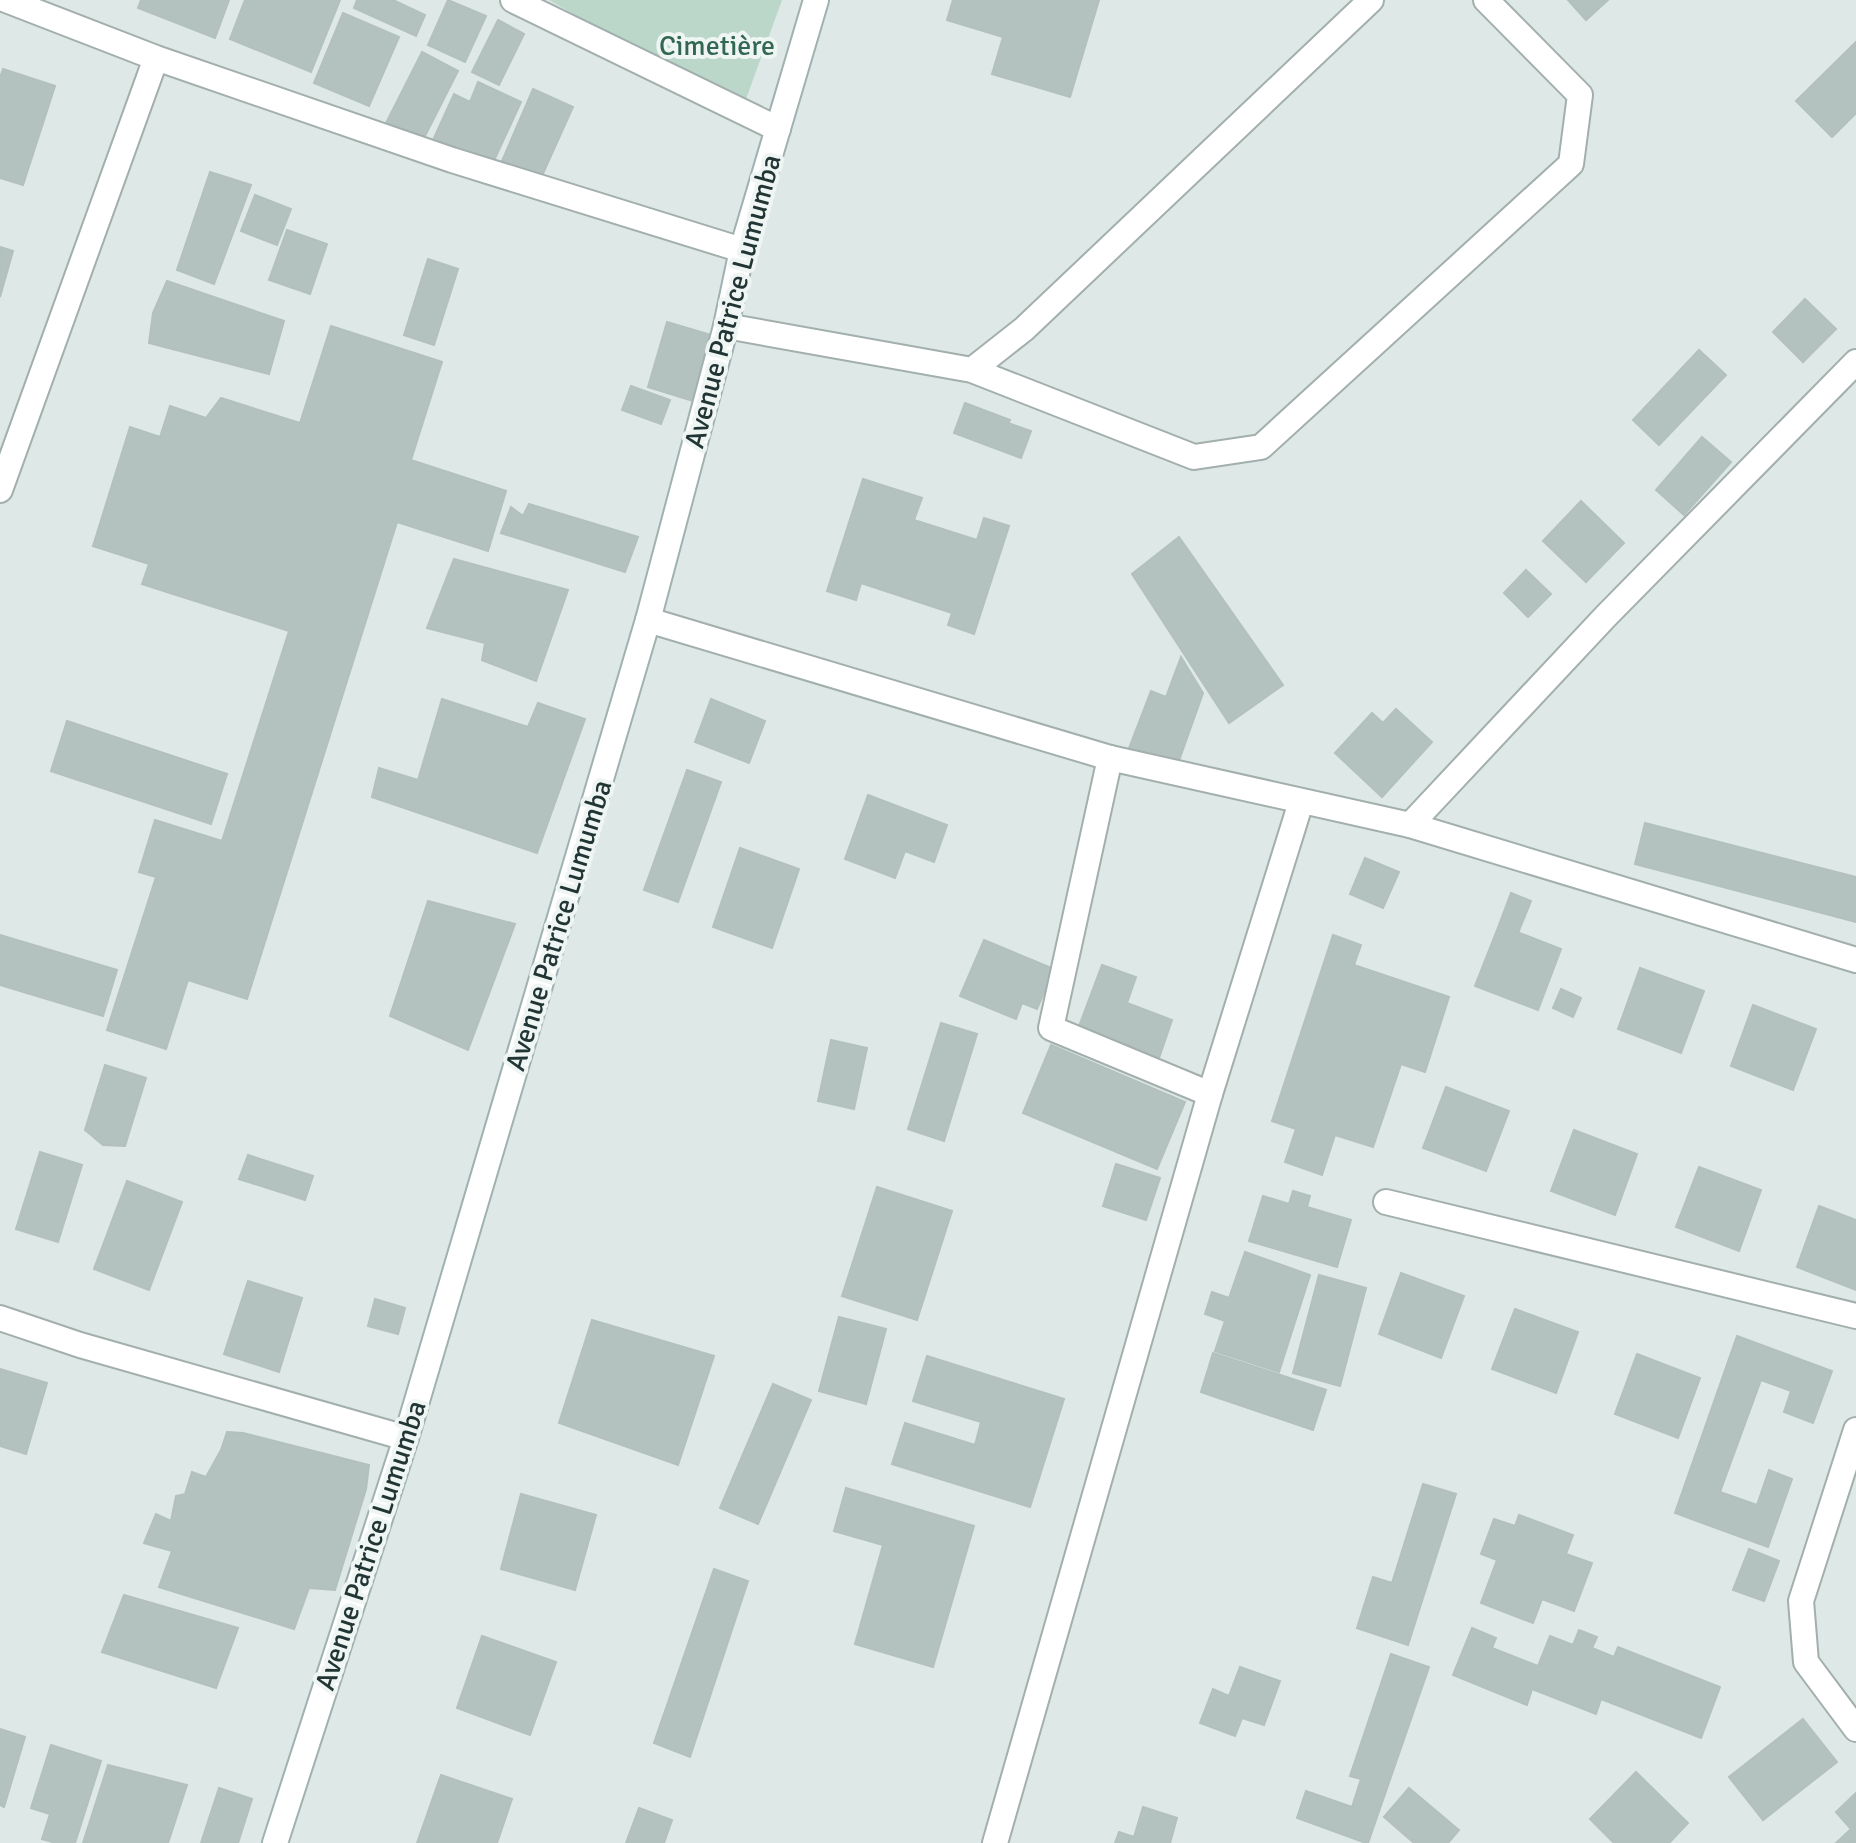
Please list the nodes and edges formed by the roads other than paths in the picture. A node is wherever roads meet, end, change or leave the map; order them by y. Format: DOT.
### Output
graph roads {
  1 [pos="6,0"];
  2 [pos="513,0"];
  3 [pos="816,0"];
  4 [pos="1371,0"];
  5 [pos="1486,0"];
  6 [pos="156,58"];
  7 [pos="778,129"];
  8 [pos="742,250"];
  9 [pos="726,326"];
  10 [pos="1856,362"];
  11 [pos="972,370"];
  12 [pos="0,490"];
  13 [pos="648,620"];
  14 [pos="1110,758"];
  15 [pos="1301,802"];
  16 [pos="1410,825"];
  17 [pos="1856,960"];
  18 [pos="1210,1094"];
  19 [pos="1386,1202"];
  20 [pos="1856,1316"];
  21 [pos="0,1318"];
  22 [pos="1856,1430"];
  23 [pos="406,1438"];
  24 [pos="1856,1729"];
  25 [pos="275,1843"];
  26 [pos="995,1843"];
  1 -- 6 [label="street"];
  2 -- 7 [label="street"];
  3 -- 7 [label="street, Avenue Patrice Lumumba"];
  4 -- 11 [label="street"];
  5 -- 11 [label="street"];
  6 -- 8 [label="street"];
  6 -- 12 [label="street"];
  7 -- 8 [label="street, Avenue Patrice Lumumba"];
  8 -- 9 [label="street, Avenue Patrice Lumumba"];
  9 -- 11 [label="street"];
  9 -- 13 [label="street, Avenue Patrice Lumumba"];
  10 -- 16 [label="street"];
  13 -- 14 [label="street"];
  13 -- 23 [label="street, Avenue Patrice Lumumba"];
  14 -- 15 [label="street"];
  14 -- 18 [label="street"];
  15 -- 16 [label="street"];
  15 -- 18 [label="street"];
  16 -- 17 [label="street"];
  18 -- 26 [label="street"];
  19 -- 20 [label="street"];
  21 -- 23 [label="street"];
  22 -- 24 [label="street"];
  23 -- 25 [label="street, Avenue Patrice Lumumba"];
}
